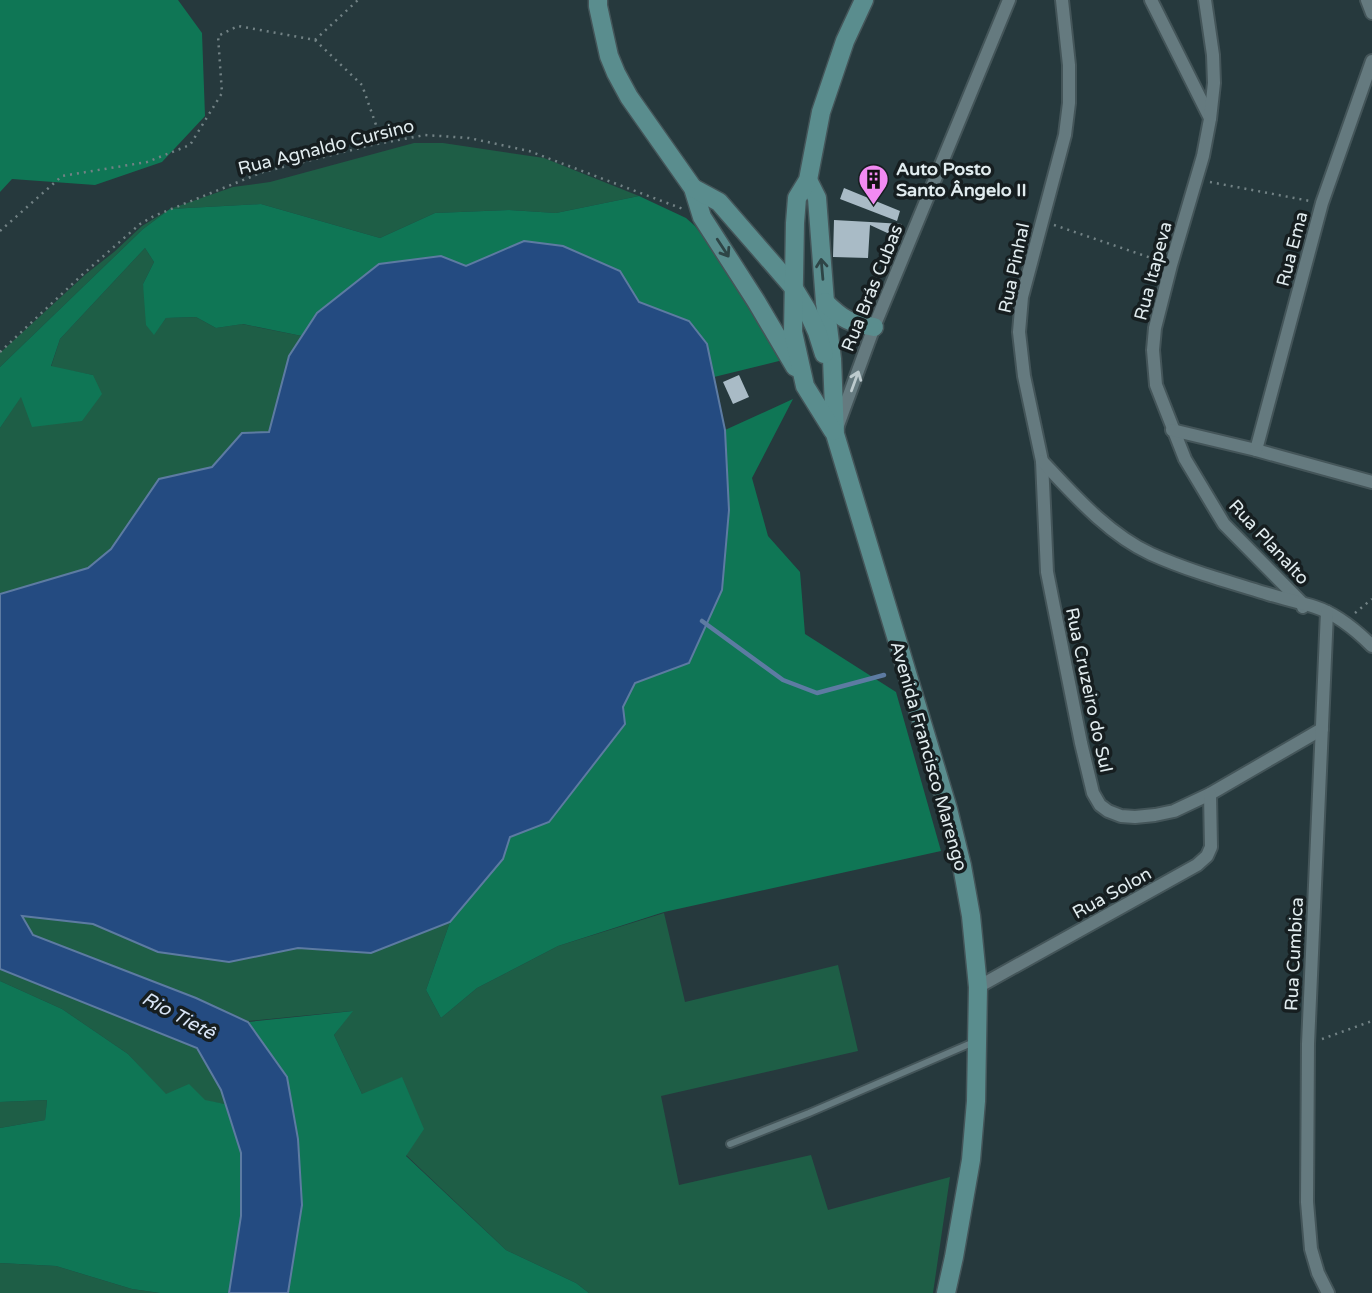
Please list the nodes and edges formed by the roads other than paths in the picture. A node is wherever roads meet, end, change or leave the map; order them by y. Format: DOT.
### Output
graph roads {
  1 [pos="598,0"];
  2 [pos="611,0"];
  3 [pos="864,0"];
  4 [pos="1009,0"];
  5 [pos="1062,0"];
  6 [pos="1151,0"];
  7 [pos="1205,0"];
  8 [pos="1367,0"];
  9 [pos="1372,13"];
  10 [pos="603,29"];
  11 [pos="1372,61"];
  12 [pos="1210,119"];
  13 [pos="808,180"];
  14 [pos="693,188"];
  15 [pos="795,244"];
  16 [pos="762,251"];
  17 [pos="793,287"];
  18 [pos="825,302"];
  19 [pos="874,327"];
  20 [pos="833,384"];
  21 [pos="805,386"];
  22 [pos="1172,430"];
  23 [pos="835,435"];
  24 [pos="1256,450"];
  25 [pos="1042,461"];
  26 [pos="1372,482"];
  27 [pos="1302,605"];
  28 [pos="1327,612"];
  29 [pos="1372,646"];
  30 [pos="1322,730"];
  31 [pos="1210,794"];
  32 [pos="978,987"];
  33 [pos="977,1041"];
  34 [pos="730,1144"];
  35 [pos="946,1293"];
  36 [pos="1328,1293"];
  1 -- 10 [label="main road"];
  2 -- 10 [label="main road"];
  3 -- 13 [label="main road, Avenida Francisco Marengo"];
  4 -- 19 [label="street, Rua Brás Cubas"];
  5 -- 25 [label="street, Rua Pinhal"];
  6 -- 12 [label="street"];
  7 -- 12 [label="street, Rua Itapeva"];
  8 -- 9 [label="street"];
  10 -- 14 [label="main road"];
  11 -- 24 [label="street, Rua Ema"];
  12 -- 22 [label="street, Rua Itapeva"];
  13 -- 15 [label="main road, Avenida Francisco Marengo"];
  18 -- 13 [label="main road, Avenida Francisco Marengo, one-way"];
  14 -- 16 [label="main road"];
  14 -- 21 [label="main road, one-way"];
  15 -- 16 [label="main road"];
  15 -- 17 [label="main road, Avenida Francisco Marengo"];
  16 -- 17 [label="main road"];
  17 -- 20 [label="main road"];
  17 -- 21 [label="main road, Avenida Francisco Marengo"];
  18 -- 19 [label="main road"];
  18 -- 20 [label="main road, Avenida Francisco Marengo"];
  23 -- 19 [label="street, Rua Brás Cubas, one-way"];
  20 -- 23 [label="main road, Avenida Francisco Marengo"];
  21 -- 23 [label="main road, Avenida Francisco Marengo"];
  22 -- 24 [label="street"];
  22 -- 27 [label="street, Rua Planalto"];
  23 -- 32 [label="main road, Avenida Francisco Marengo"];
  24 -- 26 [label="street"];
  25 -- 27 [label="street"];
  25 -- 31 [label="street, Rua Cruzeiro do Sul"];
  27 -- 28 [label="street, Rua Planalto"];
  28 -- 29 [label="street, Rua Planalto"];
  28 -- 30 [label="street, Rua Cumbica"];
  30 -- 31 [label="street, Rua Cruzeiro do Sul"];
  30 -- 36 [label="street, Rua Cumbica"];
  31 -- 32 [label="street, Rua Solon"];
  32 -- 33 [label="main road, Avenida Francisco Marengo"];
  33 -- 34 [label="lane"];
  33 -- 35 [label="main road, Avenida Francisco Marengo"];
}
